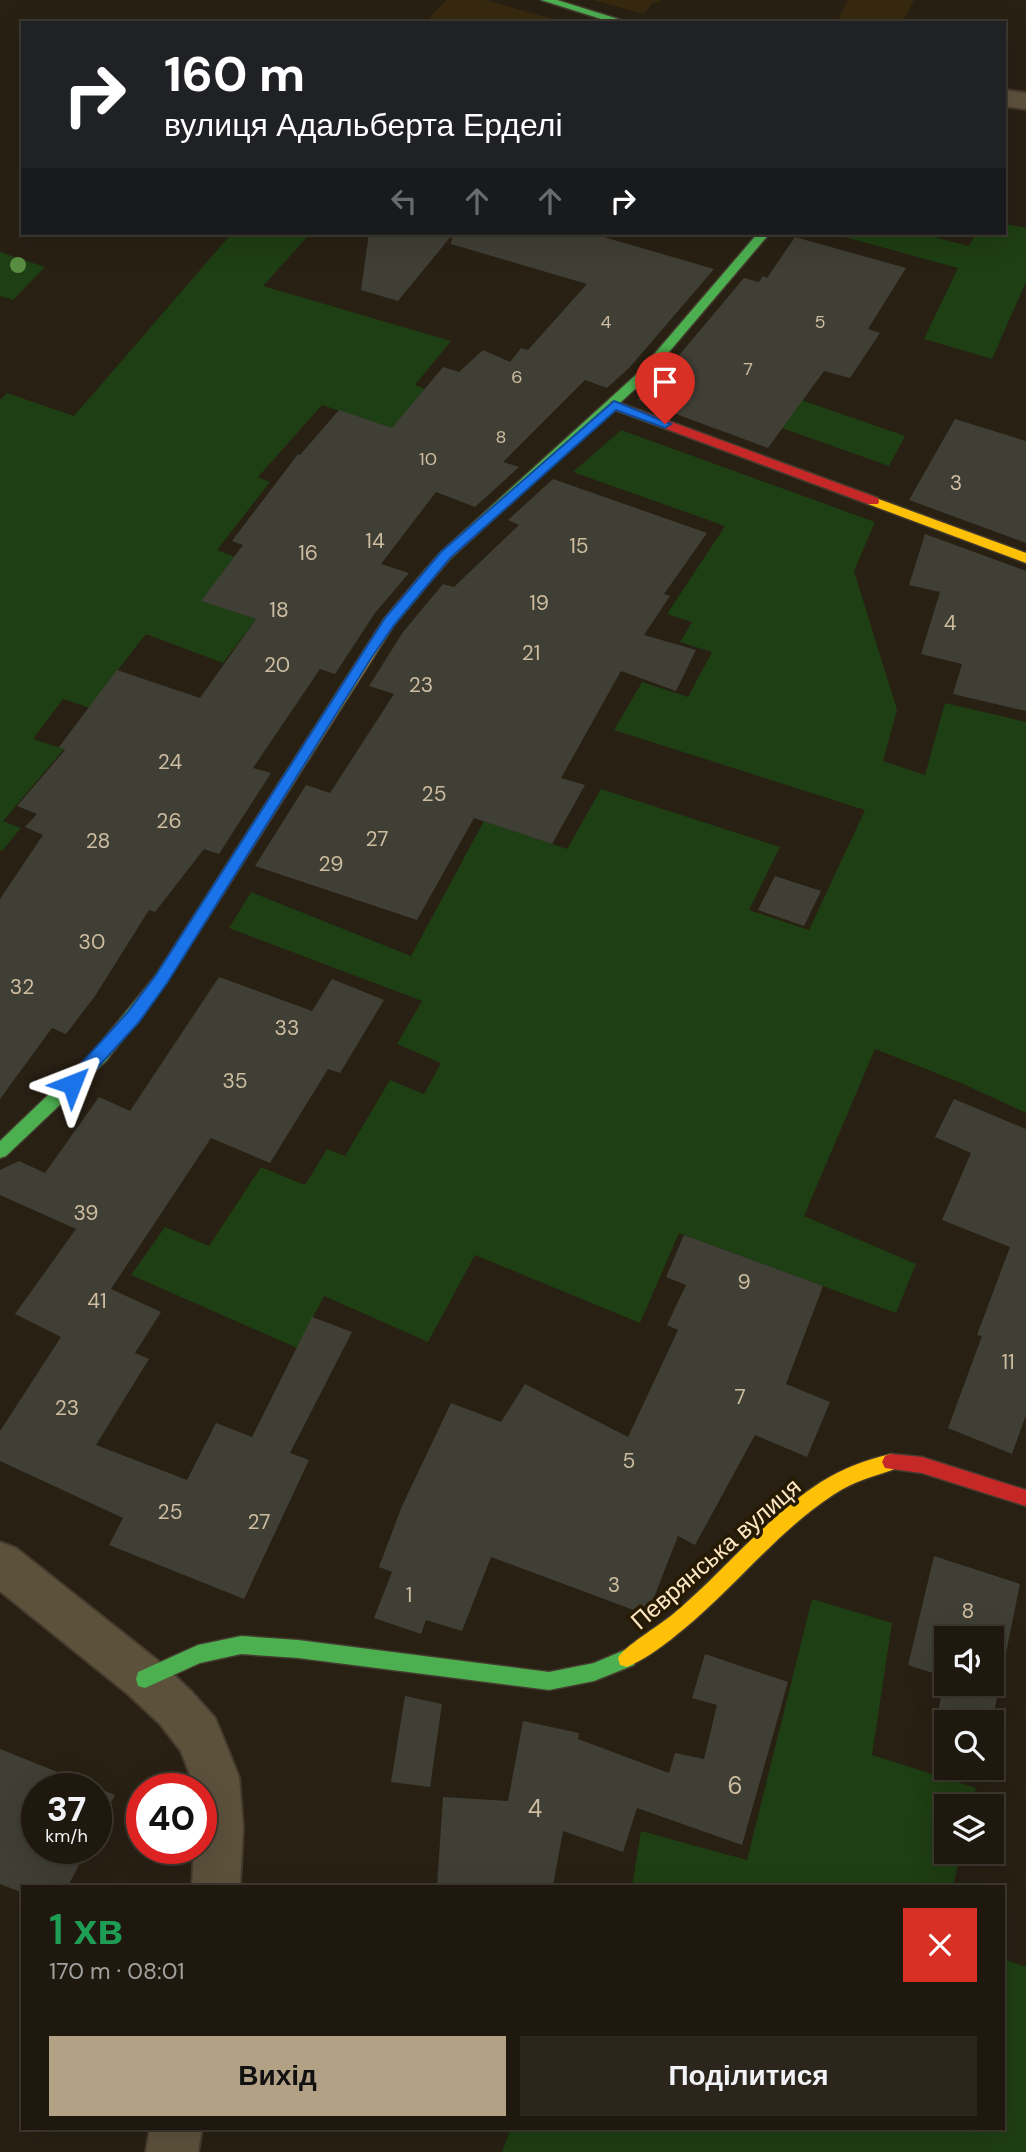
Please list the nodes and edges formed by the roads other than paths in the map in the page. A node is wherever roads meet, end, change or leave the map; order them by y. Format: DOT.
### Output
graph roads {
  1 [pos="547,0"];
  2 [pos="619,21"];
  3 [pos="1006,98"];
  4 [pos="1026,101"];
  5 [pos="762,235"];
  6 [pos="614,405"];
  7 [pos="1026,558"];
  8 [pos="0,1151"];
  9 [pos="1026,1498"];
  10 [pos="0,1563"];
  11 [pos="145,1679"];
  12 [pos="216,1885"];
  13 [pos="176,2130"];
  14 [pos="172,2152"];
  1 -- 2 [label="street"];
  3 -- 4 [label="street"];
  5 -- 6 [label="street"];
  6 -- 7 [label="street"];
  6 -- 8 [label="street"];
  9 -- 11 [label="street, Певрянська вулиця"];
  10 -- 11 [label="street"];
  11 -- 12 [label="street"];
  13 -- 14 [label="street"];
}
